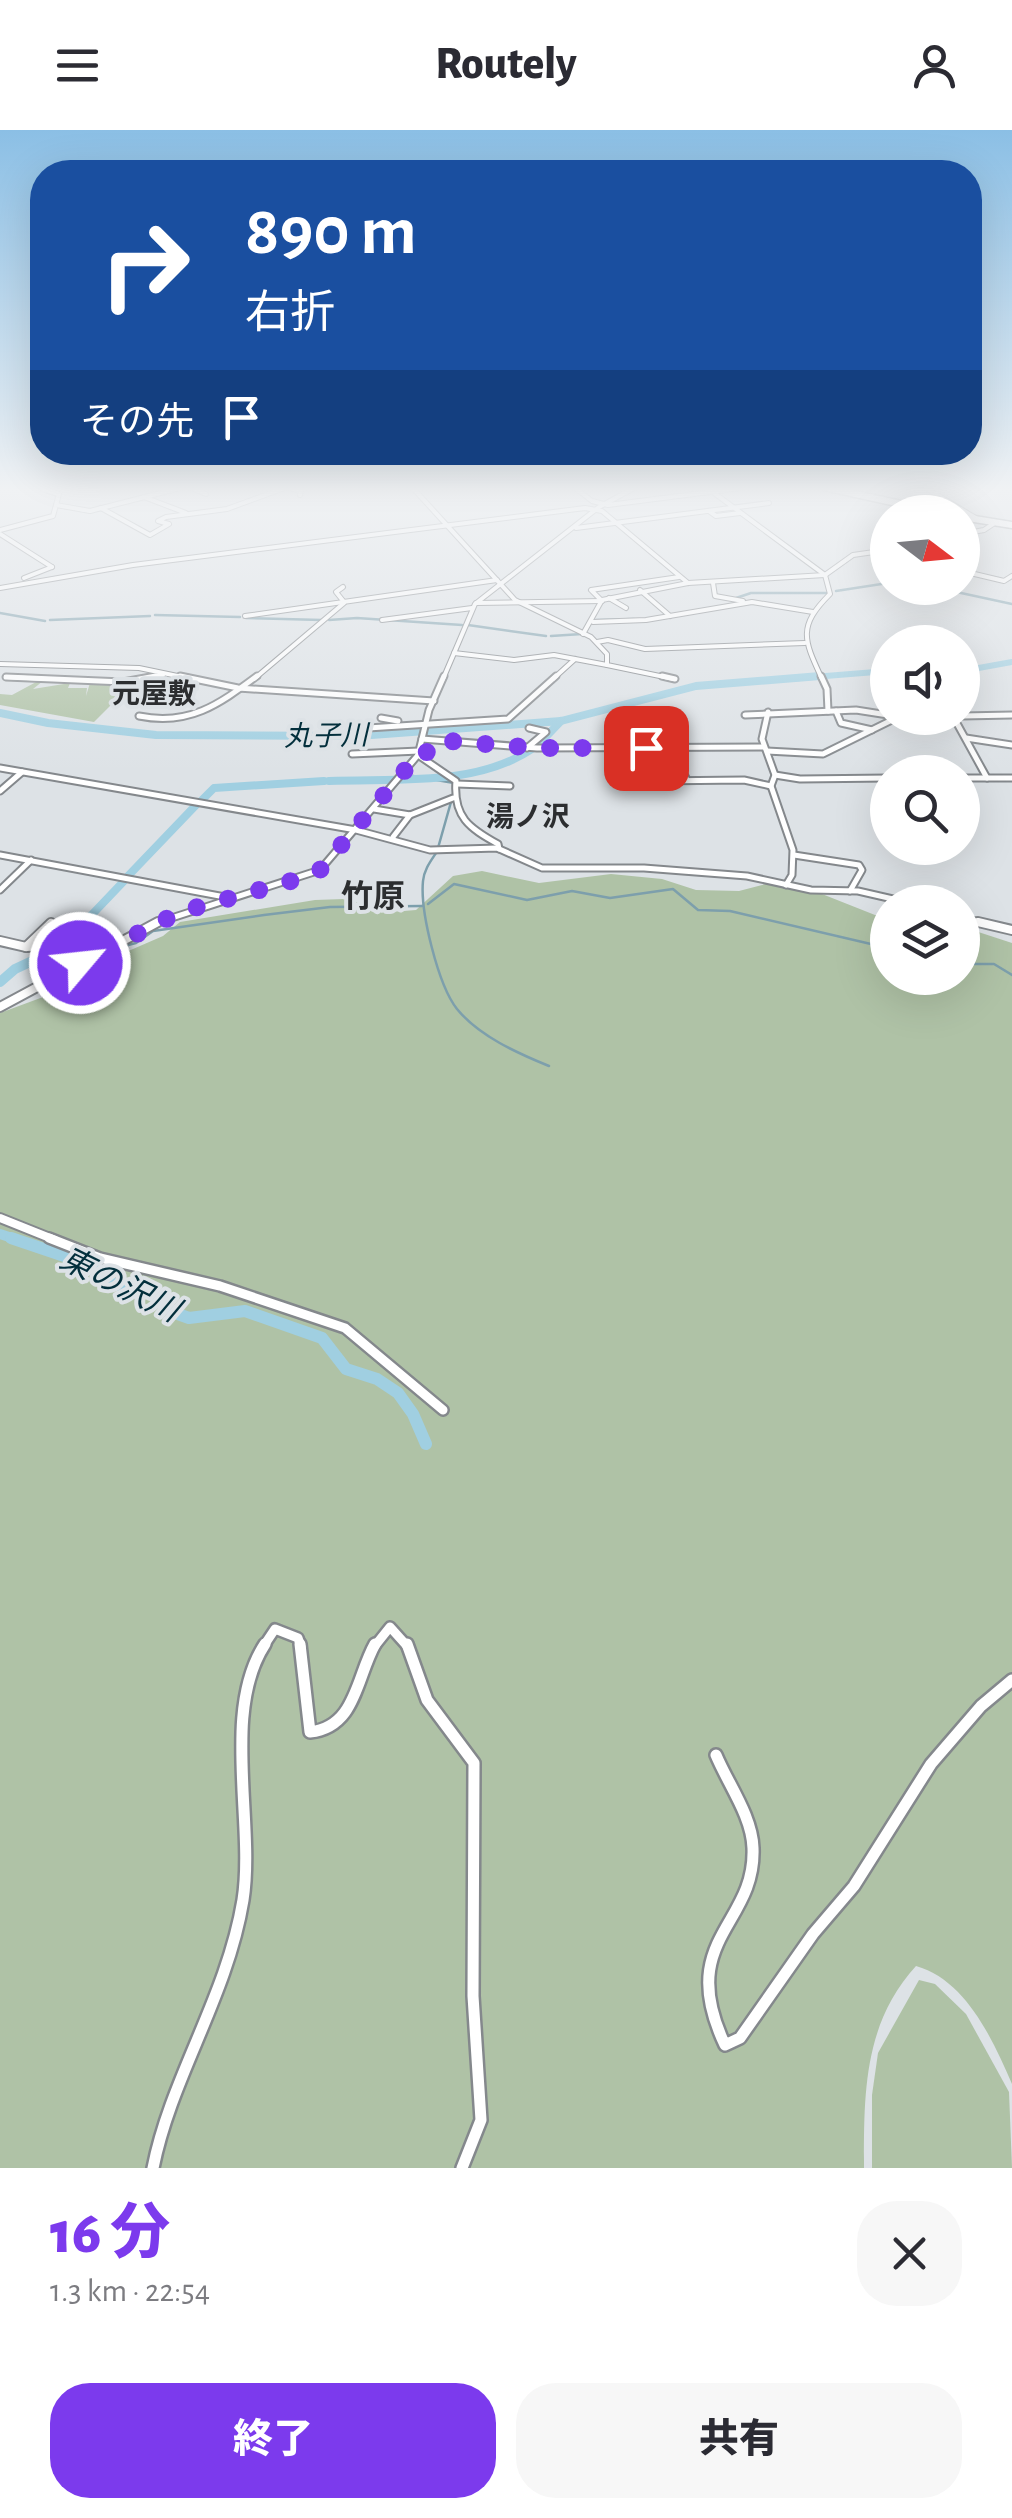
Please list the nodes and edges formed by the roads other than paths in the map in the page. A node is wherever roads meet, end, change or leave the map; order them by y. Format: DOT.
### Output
graph roads {
  1 [pos="31,582"];
  2 [pos="498,582"];
  3 [pos="644,582"];
  4 [pos="746,582"];
  5 [pos="827,582"];
  6 [pos="688,583"];
  7 [pos="713,583"];
  8 [pos="3,586"];
  9 [pos="344,587"];
  10 [pos="640,590"];
  11 [pos="605,599"];
  12 [pos="346,602"];
  13 [pos="752,602"];
  14 [pos="525,604"];
  15 [pos="474,605"];
  16 [pos="626,608"];
  17 [pos="813,612"];
  18 [pos="245,616"];
  19 [pos="670,616"];
  20 [pos="382,620"];
  21 [pos="593,622"];
  22 [pos="583,634"];
  23 [pos="598,642"];
  24 [pos="805,643"];
  25 [pos="454,652"];
  26 [pos="575,658"];
  27 [pos="0,664"];
  28 [pos="16,664"];
  29 [pos="607,665"];
  30 [pos="168,674"];
  31 [pos="675,679"];
  32 [pos="238,688"];
  33 [pos="434,701"];
  34 [pos="832,711"];
  35 [pos="768,712"];
  36 [pos="870,713"];
  37 [pos="1012,715"];
  38 [pos="139,716"];
  39 [pos="745,716"];
  40 [pos="980,716"];
  41 [pos="382,718"];
  42 [pos="652,720"];
  43 [pos="425,722"];
  44 [pos="412,724"];
  45 [pos="368,728"];
  46 [pos="529,728"];
  47 [pos="870,730"];
  48 [pos="870,731"];
  49 [pos="965,735"];
  50 [pos="422,738"];
  51 [pos="966,738"];
  52 [pos="436,740"];
  53 [pos="1012,745"];
  54 [pos="528,748"];
  55 [pos="646,748"];
  56 [pos="765,749"];
  57 [pos="352,754"];
  58 [pos="420,754"];
  59 [pos="649,762"];
  60 [pos="0,768"];
  61 [pos="22,772"];
  62 [pos="775,775"];
  63 [pos="870,778"];
  64 [pos="980,778"];
  65 [pos="986,778"];
  66 [pos="1012,778"];
  67 [pos="687,780"];
  68 [pos="457,784"];
  69 [pos="510,786"];
  70 [pos="771,786"];
  71 [pos="0,791"];
  72 [pos="453,798"];
  73 [pos="374,809"];
  74 [pos="410,815"];
  75 [pos="356,830"];
  76 [pos="393,837"];
  77 [pos="499,848"];
  78 [pos="0,855"];
  79 [pos="794,855"];
  80 [pos="31,860"];
  81 [pos="859,866"];
  82 [pos="875,867"];
  83 [pos="786,885"];
  84 [pos="0,890"];
  85 [pos="850,891"];
  86 [pos="870,895"];
  87 [pos="230,898"];
  88 [pos="51,922"];
  89 [pos="980,922"];
  90 [pos="1012,930"];
  91 [pos="0,941"];
  92 [pos="116,943"];
  93 [pos="26,947"];
  94 [pos="0,1006"];
  95 [pos="0,1218"];
  96 [pos="443,1410"];
  97 [pos="1012,1680"];
  98 [pos="716,1756"];
  99 [pos="153,2168"];
  100 [pos="462,2168"];
  1 -- 8 [label="street"];
  2 -- 12 [label="street"];
  2 -- 14 [label="street"];
  2 -- 15 [label="street"];
  3 -- 11 [label="street"];
  4 -- 7 [label="street"];
  5 -- 17 [label="street"];
  6 -- 7 [label="street"];
  6 -- 10 [label="street"];
  7 -- 13 [label="street"];
  9 -- 12 [label="street"];
  10 -- 11 [label="street"];
  10 -- 19 [label="street"];
  11 -- 14 [label="street"];
  11 -- 16 [label="street"];
  11 -- 21 [label="street"];
  12 -- 18 [label="street"];
  12 -- 32 [label="street"];
  13 -- 17 [label="street"];
  13 -- 19 [label="street"];
  14 -- 15 [label="street"];
  14 -- 22 [label="street"];
  15 -- 20 [label="street"];
  15 -- 25 [label="street"];
  17 -- 24 [label="street"];
  19 -- 21 [label="street"];
  21 -- 22 [label="street"];
  22 -- 23 [label="street"];
  23 -- 24 [label="street"];
  23 -- 29 [label="street"];
  24 -- 34 [label="street"];
  25 -- 26 [label="street"];
  25 -- 33 [label="street"];
  26 -- 29 [label="street"];
  26 -- 43 [label="street"];
  27 -- 28 [label="street"];
  28 -- 30 [label="street"];
  28 -- 30 [label="street"];
  29 -- 31 [label="street"];
  30 -- 32 [label="street"];
  32 -- 33 [label="street"];
  32 -- 38 [label="street"];
  33 -- 43 [label="street"];
  34 -- 35 [label="street"];
  34 -- 36 [label="street"];
  34 -- 47 [label="street"];
  35 -- 39 [label="street"];
  35 -- 56 [label="street"];
  37 -- 40 [label="street"];
  41 -- 44 [label="street"];
  42 -- 55 [label="street"];
  43 -- 44 [label="street"];
  43 -- 50 [label="street"];
  44 -- 45 [label="street"];
  46 -- 54 [label="street"];
  48 -- 56 [label="street"];
  49 -- 51 [label="street"];
  50 -- 52 [label="street"];
  50 -- 58 [label="street"];
  51 -- 53 [label="street"];
  51 -- 65 [label="street"];
  52 -- 54 [label="street"];
  52 -- 58 [label="street"];
  54 -- 55 [label="street"];
  55 -- 56 [label="street"];
  55 -- 59 [label="street"];
  56 -- 62 [label="street"];
  57 -- 58 [label="street"];
  58 -- 68 [label="street"];
  58 -- 73 [label="street"];
  59 -- 67 [label="street"];
  59 -- 67 [label="street"];
  60 -- 61 [label="street"];
  61 -- 71 [label="street"];
  61 -- 75 [label="street"];
  62 -- 63 [label="street"];
  62 -- 70 [label="street"];
  64 -- 65 [label="street"];
  65 -- 66 [label="street"];
  67 -- 70 [label="street"];
  68 -- 69 [label="street"];
  68 -- 72 [label="street"];
  70 -- 79 [label="street"];
  72 -- 74 [label="street"];
  72 -- 77 [label="street"];
  73 -- 74 [label="street"];
  73 -- 75 [label="street"];
  74 -- 76 [label="street"];
  75 -- 76 [label="street"];
  75 -- 87 [label="street"];
  76 -- 77 [label="street"];
  77 -- 83 [label="street"];
  78 -- 80 [label="street"];
  79 -- 81 [label="street"];
  79 -- 83 [label="street"];
  80 -- 84 [label="street"];
  80 -- 87 [label="street"];
  81 -- 82 [label="street"];
  81 -- 85 [label="street"];
  83 -- 85 [label="street"];
  85 -- 86 [label="street"];
  87 -- 92 [label="street"];
  88 -- 93 [label="street"];
  89 -- 90 [label="street"];
  91 -- 93 [label="street"];
  92 -- 93 [label="street"];
  92 -- 94 [label="street"];
  95 -- 96 [label="street"];
  97 -- 98 [label="street"];
  99 -- 100 [label="street"];
}
